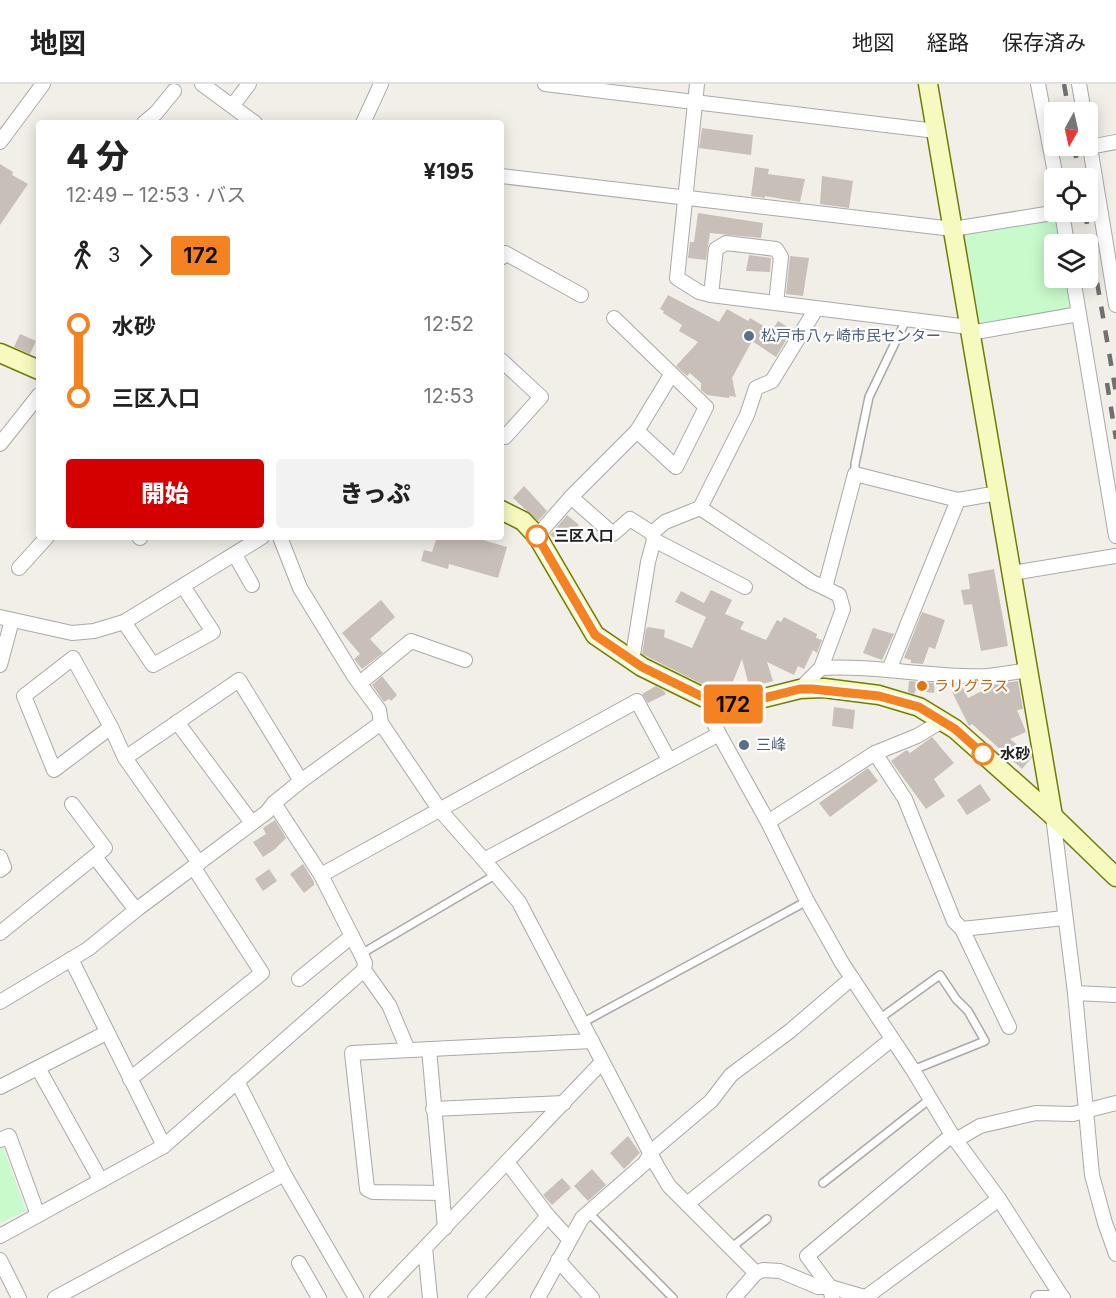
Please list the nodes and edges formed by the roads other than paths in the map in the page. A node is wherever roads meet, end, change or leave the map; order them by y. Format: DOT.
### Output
graph roads {
  1 [pos="42,84"];
  2 [pos="202,84"];
  3 [pos="249,84"];
  4 [pos="381,84"];
  5 [pos="545,84"];
  6 [pos="697,84"];
  7 [pos="928,84"];
  8 [pos="1038,84"];
  9 [pos="1079,84"];
  10 [pos="174,91"];
  11 [pos="695,102"];
  12 [pos="1082,102"];
  13 [pos="233,105"];
  14 [pos="148,120"];
  15 [pos="251,120"];
  16 [pos="364,120"];
  17 [pos="936,131"];
  18 [pos="1098,141"];
  19 [pos="0,142"];
  20 [pos="1116,142"];
  21 [pos="1091,156"];
  22 [pos="1054,168"];
  23 [pos="504,176"];
  24 [pos="685,198"];
  25 [pos="1044,215"];
  26 [pos="953,229"];
  27 [pos="504,254"];
  28 [pos="1075,288"];
  29 [pos="581,295"];
  30 [pos="711,295"];
  31 [pos="776,303"];
  32 [pos="1116,305"];
  33 [pos="816,309"];
  34 [pos="1079,314"];
  35 [pos="614,318"];
  36 [pos="906,320"];
  37 [pos="969,330"];
  38 [pos="0,353"];
  39 [pos="504,363"];
  40 [pos="36,369"];
  41 [pos="671,375"];
  42 [pos="36,399"];
  43 [pos="637,431"];
  44 [pos="504,436"];
  45 [pos="0,444"];
  46 [pos="855,474"];
  47 [pos="998,493"];
  48 [pos="571,497"];
  49 [pos="958,500"];
  50 [pos="700,508"];
  51 [pos="504,512"];
  52 [pos="537,536"];
  53 [pos="653,536"];
  54 [pos="1116,536"];
  55 [pos="44,540"];
  56 [pos="258,540"];
  57 [pos="281,540"];
  58 [pos="235,555"];
  59 [pos="1116,556"];
  60 [pos="19,568"];
  61 [pos="1011,573"];
  62 [pos="252,585"];
  63 [pos="183,586"];
  64 [pos="745,587"];
  65 [pos="825,588"];
  66 [pos="6,618"];
  67 [pos="124,622"];
  68 [pos="465,660"];
  69 [pos="632,661"];
  70 [pos="0,665"];
  71 [pos="821,668"];
  72 [pos="890,670"];
  73 [pos="1028,670"];
  74 [pos="360,684"];
  75 [pos="800,689"];
  76 [pos="713,702"];
  77 [pos="942,721"];
  78 [pos="177,722"];
  79 [pos="381,723"];
  80 [pos="111,727"];
  81 [pos="719,734"];
  82 [pos="876,753"];
  83 [pos="125,758"];
  84 [pos="669,760"];
  85 [pos="301,781"];
  86 [pos="274,803"];
  87 [pos="72,804"];
  88 [pos="439,809"];
  89 [pos="1053,816"];
  90 [pos="768,822"];
  91 [pos="252,823"];
  92 [pos="0,857"];
  93 [pos="95,857"];
  94 [pos="484,860"];
  95 [pos="197,866"];
  96 [pos="0,870"];
  97 [pos="321,875"];
  98 [pos="495,875"];
  99 [pos="1116,878"];
  100 [pos="807,901"];
  101 [pos="136,909"];
  102 [pos="1064,918"];
  103 [pos="962,929"];
  104 [pos="0,933"];
  105 [pos="352,936"];
  106 [pos="361,954"];
  107 [pos="71,959"];
  108 [pos="364,970"];
  109 [pos="852,978"];
  110 [pos="299,979"];
  111 [pos="1074,993"];
  112 [pos="1116,995"];
  113 [pos="0,1002"];
  114 [pos="879,1018"];
  115 [pos="582,1023"];
  116 [pos="1009,1027"];
  117 [pos="106,1033"];
  118 [pos="892,1039"];
  119 [pos="592,1041"];
  120 [pos="429,1049"];
  121 [pos="408,1050"];
  122 [pos="602,1062"];
  123 [pos="38,1068"];
  124 [pos="913,1070"];
  125 [pos="130,1079"];
  126 [pos="237,1081"];
  127 [pos="0,1087"];
  128 [pos="930,1099"];
  129 [pos="564,1103"];
  130 [pos="1116,1103"];
  131 [pos="433,1109"];
  132 [pos="1086,1110"];
  133 [pos="954,1138"];
  134 [pos="0,1140"];
  135 [pos="164,1146"];
  136 [pos="651,1155"];
  137 [pos="507,1162"];
  138 [pos="284,1173"];
  139 [pos="101,1181"];
  140 [pos="823,1183"];
  141 [pos="441,1193"];
  142 [pos="999,1199"];
  143 [pos="687,1204"];
  144 [pos="589,1213"];
  145 [pos="38,1215"];
  146 [pos="548,1216"];
  147 [pos="767,1219"];
  148 [pos="445,1228"];
  149 [pos="0,1236"];
  150 [pos="569,1239"];
  151 [pos="425,1248"];
  152 [pos="731,1248"];
  153 [pos="1116,1254"];
  154 [pos="0,1260"];
  155 [pos="558,1260"];
  156 [pos="299,1263"];
  157 [pos="756,1273"];
  158 [pos="831,1292"];
  159 [pos="1062,1297"];
  160 [pos="19,1298"];
  161 [pos="55,1298"];
  162 [pos="319,1298"];
  163 [pos="356,1298"];
  164 [pos="377,1298"];
  165 [pos="430,1298"];
  166 [pos="475,1298"];
  167 [pos="538,1298"];
  168 [pos="592,1298"];
  169 [pos="673,1298"];
  170 [pos="734,1298"];
  171 [pos="867,1298"];
  172 [pos="1038,1298"];
  1 -- 19 [label="street"];
  2 -- 13 [label="street"];
  3 -- 13 [label="street"];
  4 -- 16 [label="street"];
  5 -- 11 [label="street"];
  6 -- 11 [label="street"];
  7 -- 17 [label="street"];
  8 -- 22 [label="street"];
  9 -- 12 [label="street"];
  10 -- 14 [label="street"];
  11 -- 17 [label="street"];
  11 -- 24 [label="street"];
  13 -- 15 [label="street"];
  17 -- 26 [label="street"];
  18 -- 20 [label="street"];
  21 -- 32 [label="street"];
  23 -- 24 [label="street"];
  24 -- 26 [label="street"];
  24 -- 30 [label="street"];
  25 -- 26 [label="street"];
  26 -- 37 [label="street"];
  27 -- 29 [label="street"];
  28 -- 34 [label="street"];
  30 -- 31 [label="street"];
  30 -- 31 [label="street"];
  31 -- 33 [label="street"];
  33 -- 36 [label="street"];
  33 -- 50 [label="street"];
  34 -- 37 [label="street"];
  34 -- 54 [label="street"];
  35 -- 41 [label="street"];
  36 -- 37 [label="street"];
  36 -- 46 [label="lane"];
  37 -- 47 [label="street"];
  38 -- 40 [label="street"];
  39 -- 44 [label="street"];
  41 -- 43 [label="street"];
  41 -- 43 [label="street"];
  42 -- 45 [label="street"];
  43 -- 48 [label="street"];
  46 -- 49 [label="street"];
  46 -- 65 [label="street"];
  47 -- 49 [label="street"];
  47 -- 61 [label="street"];
  48 -- 52 [label="street"];
  48 -- 53 [label="street"];
  49 -- 72 [label="street"];
  50 -- 53 [label="street"];
  50 -- 65 [label="street"];
  51 -- 52 [label="street"];
  52 -- 69 [label="street"];
  53 -- 64 [label="street"];
  53 -- 69 [label="street"];
  55 -- 60 [label="street"];
  56 -- 58 [label="street"];
  57 -- 74 [label="street"];
  58 -- 62 [label="street"];
  58 -- 63 [label="street"];
  59 -- 61 [label="street"];
  61 -- 73 [label="street"];
  63 -- 67 [label="street"];
  63 -- 67 [label="street"];
  65 -- 71 [label="street"];
  66 -- 67 [label="street"];
  66 -- 70 [label="street"];
  68 -- 74 [label="street"];
  69 -- 76 [label="street"];
  71 -- 72 [label="street"];
  71 -- 75 [label="street"];
  72 -- 73 [label="street"];
  73 -- 89 [label="street"];
  74 -- 79 [label="street"];
  75 -- 76 [label="street"];
  75 -- 77 [label="street"];
  76 -- 81 [label="street"];
  77 -- 82 [label="street"];
  77 -- 89 [label="street"];
  78 -- 83 [label="street"];
  78 -- 85 [label="street"];
  78 -- 91 [label="street"];
  79 -- 85 [label="street"];
  79 -- 88 [label="street"];
  80 -- 80 [label="street"];
  80 -- 83 [label="street"];
  81 -- 84 [label="street"];
  81 -- 90 [label="street"];
  82 -- 90 [label="street"];
  82 -- 103 [label="street"];
  83 -- 95 [label="street"];
  84 -- 88 [label="street"];
  84 -- 94 [label="street"];
  85 -- 86 [label="street"];
  86 -- 91 [label="street"];
  86 -- 97 [label="street"];
  87 -- 93 [label="street"];
  88 -- 94 [label="street"];
  88 -- 97 [label="street"];
  89 -- 99 [label="street"];
  89 -- 102 [label="street"];
  90 -- 100 [label="street"];
  91 -- 95 [label="street"];
  92 -- 96 [label="street"];
  93 -- 101 [label="street"];
  93 -- 104 [label="street"];
  94 -- 98 [label="street"];
  95 -- 101 [label="street"];
  95 -- 125 [label="street"];
  97 -- 105 [label="street"];
  98 -- 106 [label="lane"];
  98 -- 115 [label="street"];
  100 -- 109 [label="street"];
  100 -- 115 [label="lane"];
  101 -- 107 [label="street"];
  102 -- 103 [label="street"];
  102 -- 111 [label="street"];
  103 -- 116 [label="street"];
  105 -- 106 [label="street"];
  105 -- 110 [label="street"];
  106 -- 108 [label="street"];
  107 -- 113 [label="street"];
  107 -- 117 [label="street"];
  108 -- 121 [label="street"];
  108 -- 126 [label="street"];
  109 -- 114 [label="street"];
  109 -- 136 [label="street"];
  111 -- 112 [label="street"];
  111 -- 132 [label="street"];
  114 -- 118 [label="street"];
  114 -- 124 [label="lane"];
  115 -- 119 [label="street"];
  117 -- 123 [label="street"];
  117 -- 125 [label="street"];
  118 -- 124 [label="street"];
  118 -- 143 [label="street"];
  119 -- 120 [label="street"];
  119 -- 122 [label="street"];
  120 -- 121 [label="street"];
  120 -- 131 [label="street"];
  121 -- 141 [label="street"];
  122 -- 129 [label="street"];
  122 -- 136 [label="street"];
  123 -- 127 [label="street"];
  123 -- 139 [label="street"];
  124 -- 128 [label="street"];
  125 -- 135 [label="street"];
  126 -- 135 [label="street"];
  126 -- 138 [label="street"];
  128 -- 133 [label="street"];
  128 -- 140 [label="lane"];
  129 -- 131 [label="street"];
  129 -- 137 [label="street"];
  130 -- 132 [label="street"];
  131 -- 141 [label="street"];
  132 -- 133 [label="street"];
  132 -- 153 [label="street"];
  133 -- 142 [label="street"];
  133 -- 158 [label="street"];
  134 -- 145 [label="street"];
  135 -- 139 [label="street"];
  136 -- 143 [label="street"];
  136 -- 144 [label="street"];
  137 -- 146 [label="street"];
  137 -- 148 [label="street"];
  138 -- 161 [label="street"];
  138 -- 163 [label="street"];
  139 -- 145 [label="street"];
  141 -- 148 [label="street"];
  142 -- 159 [label="street"];
  142 -- 171 [label="street"];
  143 -- 152 [label="street"];
  144 -- 150 [label="street"];
  144 -- 169 [label="lane"];
  145 -- 149 [label="street"];
  146 -- 150 [label="street"];
  146 -- 166 [label="street"];
  147 -- 152 [label="lane"];
  148 -- 151 [label="street"];
  150 -- 155 [label="street"];
  151 -- 164 [label="street"];
  151 -- 165 [label="street"];
  152 -- 157 [label="street"];
  154 -- 160 [label="street"];
  155 -- 167 [label="street"];
  155 -- 168 [label="street"];
  156 -- 162 [label="street"];
  157 -- 158 [label="street"];
  157 -- 170 [label="street"];
  158 -- 171 [label="street"];
  159 -- 172 [label="street"];
}
